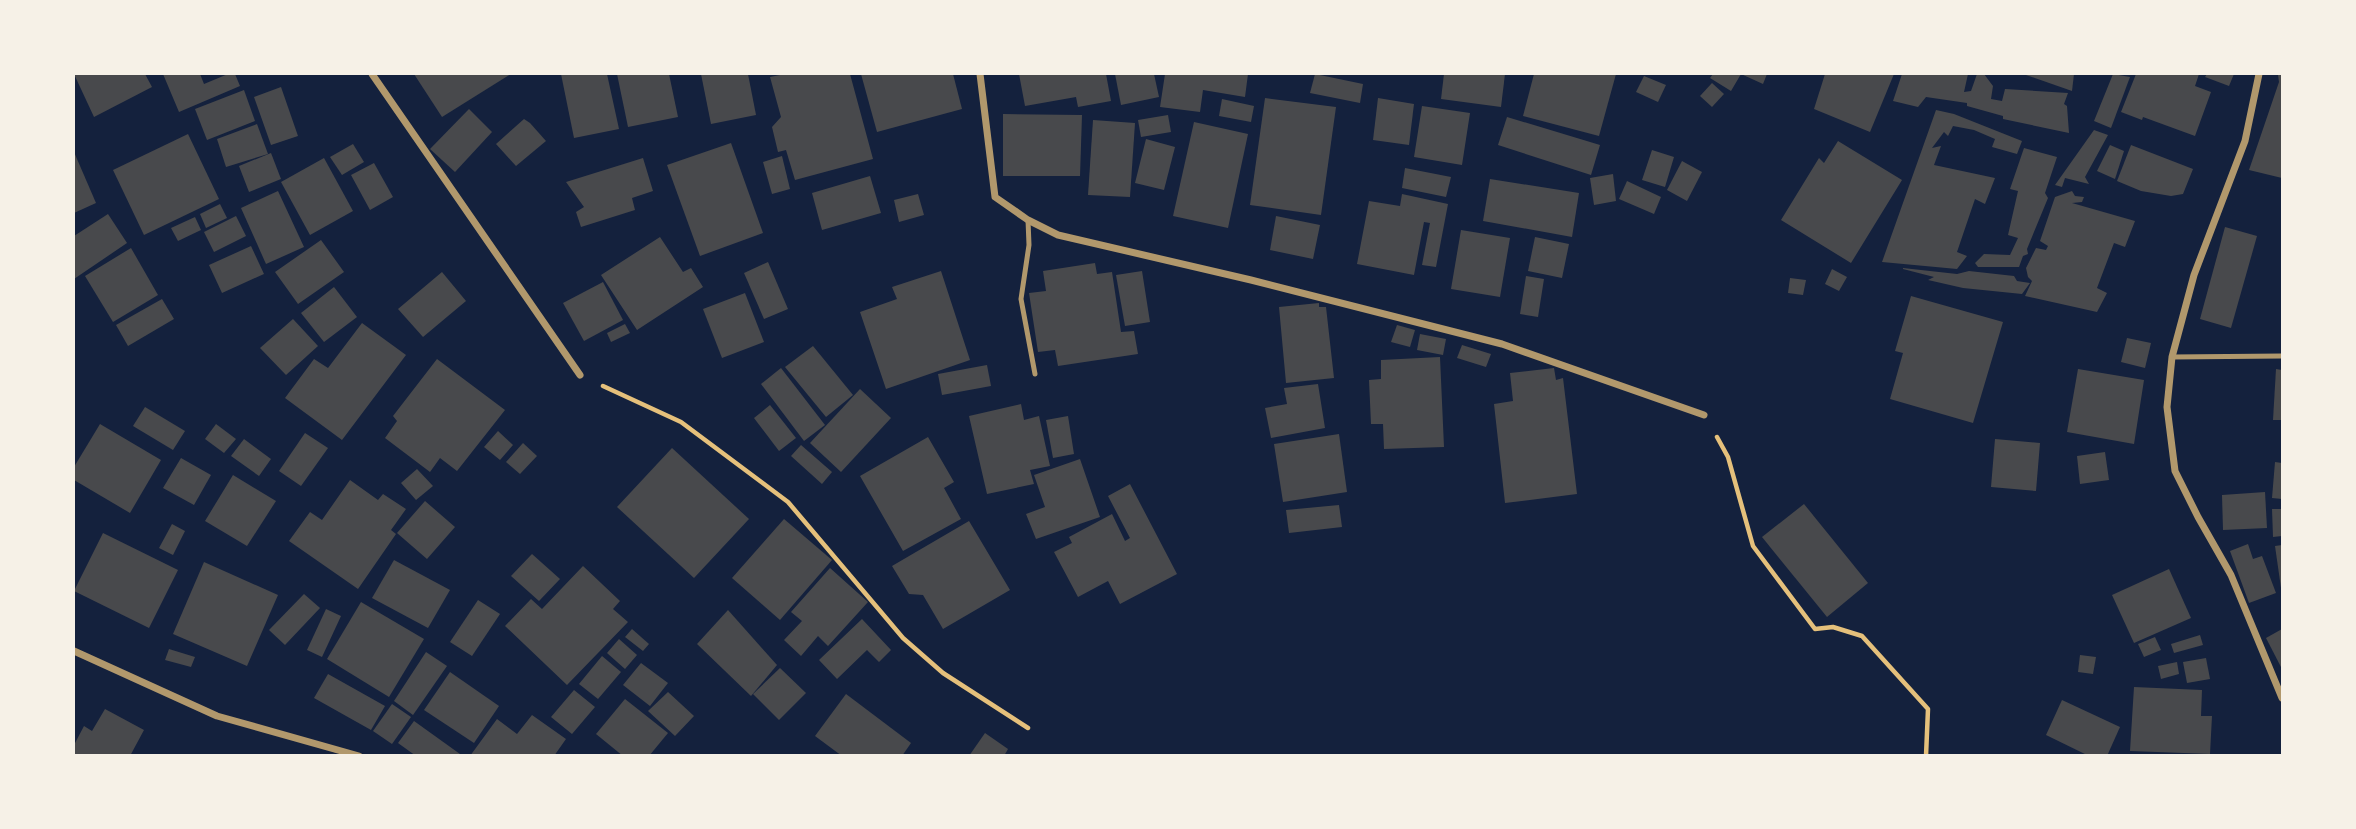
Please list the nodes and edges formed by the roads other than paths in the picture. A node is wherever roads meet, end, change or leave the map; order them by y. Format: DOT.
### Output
graph roads {
  1 [pos="372,74"];
  2 [pos="980,74"];
  3 [pos="2259,74"];
  4 [pos="1028,220"];
  5 [pos="2283,356"];
  6 [pos="2172,357"];
  7 [pos="1035,374"];
  8 [pos="580,375"];
  9 [pos="1704,415"];
  10 [pos="74,651"];
  11 [pos="2283,698"];
  12 [pos="359,755"];
  1 -- 8 [label="street"];
  2 -- 4 [label="street"];
  3 -- 6 [label="street"];
  4 -- 7 [label="lane"];
  4 -- 9 [label="street"];
  5 -- 6 [label="lane"];
  6 -- 11 [label="street"];
  10 -- 12 [label="street"];
}
